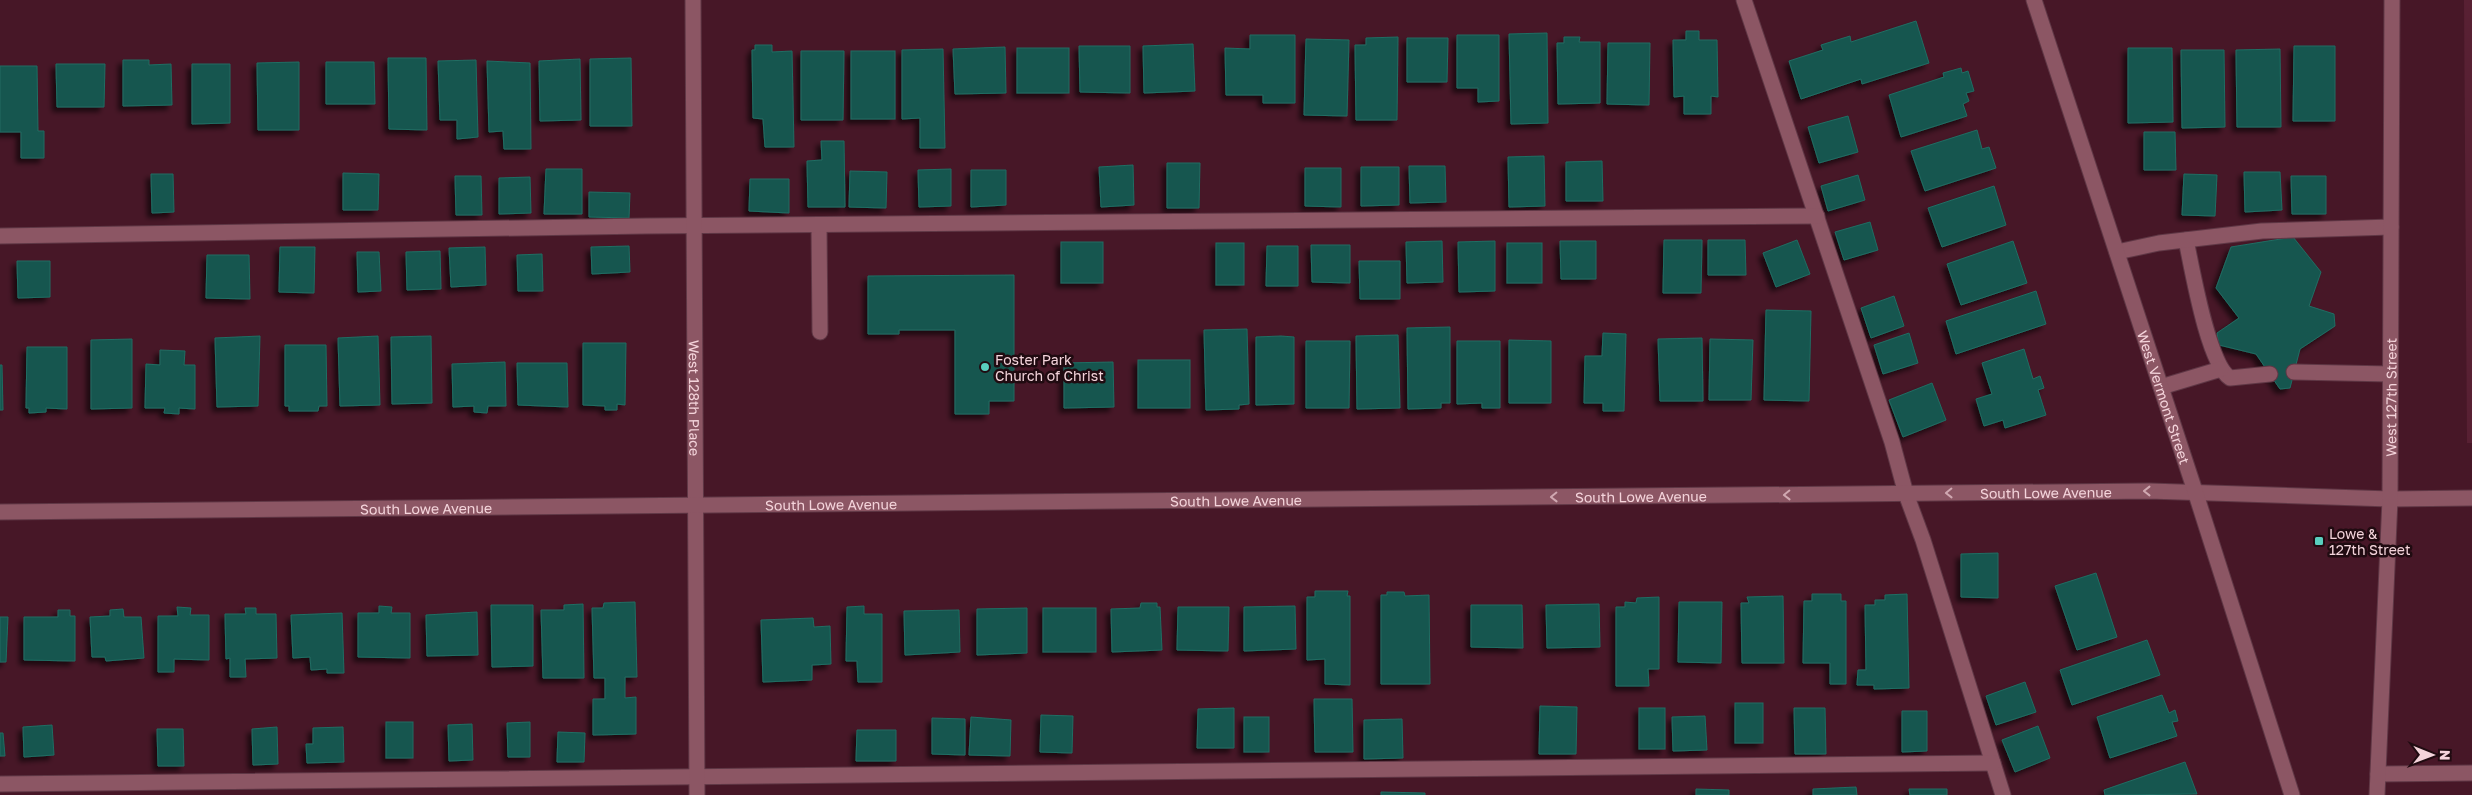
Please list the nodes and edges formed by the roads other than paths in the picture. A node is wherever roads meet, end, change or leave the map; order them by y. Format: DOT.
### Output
graph roads {
  1 [pos="693,0"];
  2 [pos="1744,0"];
  3 [pos="2034,0"];
  4 [pos="2392,0"];
  5 [pos="1817,216"];
  6 [pos="695,226"];
  7 [pos="819,226"];
  8 [pos="2391,227"];
  9 [pos="0,236"];
  10 [pos="2186,240"];
  11 [pos="2117,252"];
  12 [pos="820,332"];
  13 [pos="2221,370"];
  14 [pos="2294,372"];
  15 [pos="2270,374"];
  16 [pos="2390,374"];
  17 [pos="2161,387"];
  18 [pos="2195,491"];
  19 [pos="1906,494"];
  20 [pos="2472,498"];
  21 [pos="2390,499"];
  22 [pos="696,506"];
  23 [pos="0,512"];
  24 [pos="1993,763"];
  25 [pos="2472,772"];
  26 [pos="2378,774"];
  27 [pos="697,778"];
  28 [pos="0,784"];
  29 [pos="697,795"];
  30 [pos="2003,795"];
  31 [pos="2292,795"];
  32 [pos="2377,795"];
  1 -- 6 [label="street, West 128th Place"];
  2 -- 5 [label="street"];
  3 -- 11 [label="street, West Vermont Street"];
  4 -- 8 [label="street, West 127th Street"];
  5 -- 7 [label="street"];
  5 -- 19 [label="street"];
  6 -- 7 [label="street"];
  6 -- 9 [label="street"];
  6 -- 22 [label="street, West 128th Place"];
  7 -- 12 [label="street"];
  8 -- 10 [label="street"];
  8 -- 16 [label="street, West 127th Street"];
  10 -- 11 [label="street"];
  10 -- 13 [label="street"];
  11 -- 17 [label="street, West Vermont Street"];
  13 -- 15 [label="street"];
  13 -- 17 [label="street"];
  14 -- 16 [label="street"];
  16 -- 21 [label="street, West 127th Street"];
  17 -- 18 [label="street, West Vermont Street"];
  18 -- 19 [label="street, South Lowe Avenue, one-way"];
  18 -- 21 [label="street, South Lowe Avenue"];
  18 -- 31 [label="street, West Vermont Street"];
  19 -- 22 [label="street, South Lowe Avenue, one-way"];
  19 -- 24 [label="street"];
  20 -- 21 [label="street, South Lowe Avenue"];
  21 -- 26 [label="street, West 127th Street"];
  22 -- 23 [label="street, South Lowe Avenue"];
  22 -- 27 [label="street, West 128th Place"];
  24 -- 27 [label="street"];
  24 -- 30 [label="street"];
  25 -- 26 [label="street"];
  26 -- 32 [label="street, West 127th Street"];
  27 -- 28 [label="street"];
  27 -- 29 [label="street, West 128th Place"];
}
